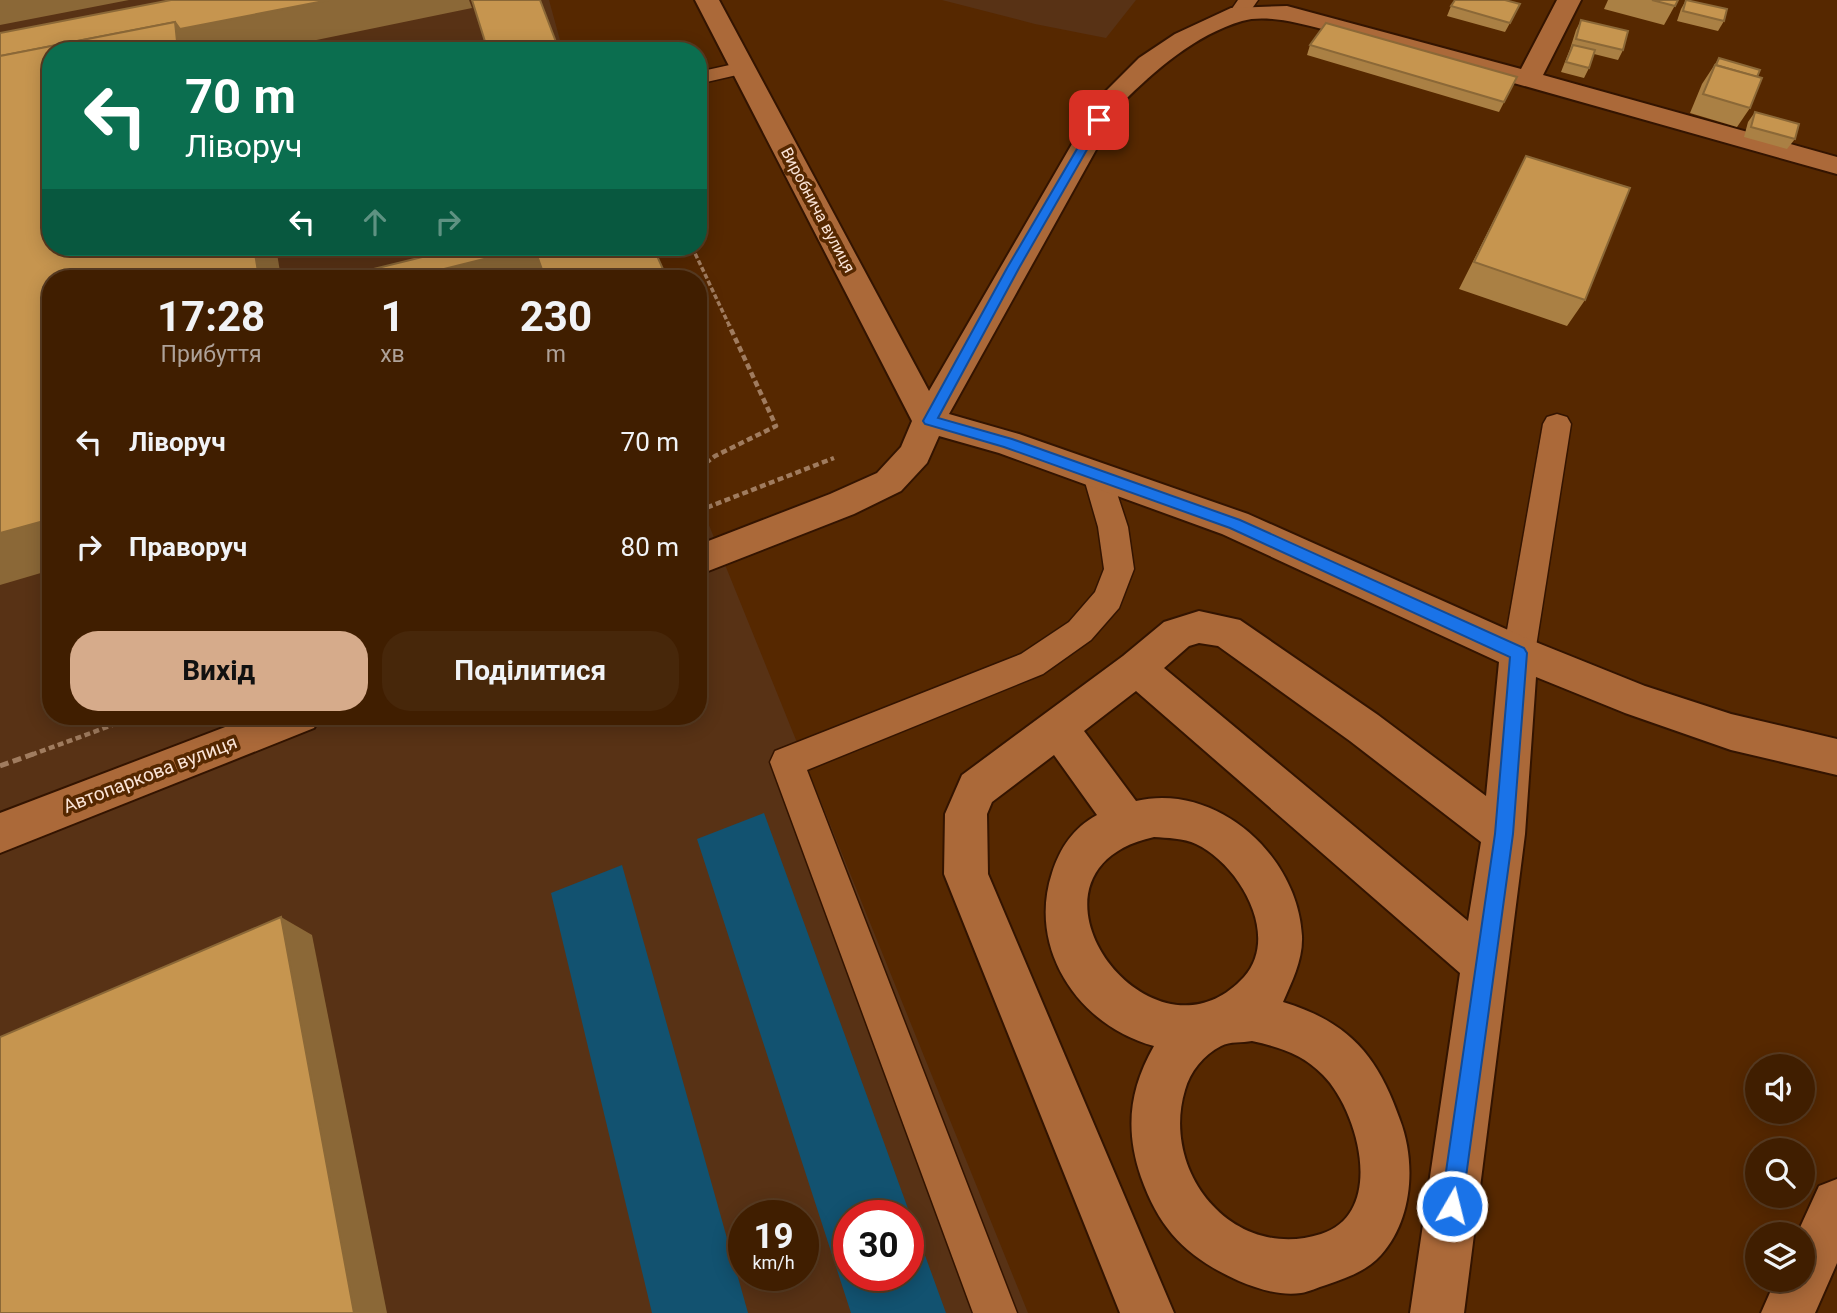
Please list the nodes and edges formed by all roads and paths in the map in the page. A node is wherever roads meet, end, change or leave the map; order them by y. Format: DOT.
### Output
graph roads {
  1 [pos="707,0"];
  2 [pos="1569,0"];
  3 [pos="1244,6"];
  4 [pos="743,68"];
  5 [pos="707,76"];
  6 [pos="1529,78"];
  7 [pos="1837,166"];
  8 [pos="707,279"];
  9 [pos="929,421"];
  10 [pos="1557,424"];
  11 [pos="839,456"];
  12 [pos="707,462"];
  13 [pos="1097,475"];
  14 [pos="707,507"];
  15 [pos="707,556"];
  16 [pos="1519,653"];
  17 [pos="1137,668"];
  18 [pos="112,725"];
  19 [pos="277,725"];
  20 [pos="1058,727"];
  21 [pos="1837,757"];
  22 [pos="0,766"];
  23 [pos="1127,823"];
  24 [pos="0,833"];
  25 [pos="1504,834"];
  26 [pos="1484,964"];
  27 [pos="1222,1022"];
  28 [pos="1837,1204"];
  29 [pos="995,1313"];
  30 [pos="1147,1313"];
  31 [pos="1437,1313"];
  32 [pos="1788,1313"];
  1 -- 4 [label="street, Виробнича вулиця"];
  2 -- 6 [label="street"];
  3 -- 6 [label="street"];
  3 -- 9 [label="street"];
  4 -- 5 [label="lane"];
  4 -- 9 [label="street, Виробнича вулиця"];
  6 -- 7 [label="street"];
  8 -- 12 [label="path"];
  9 -- 13 [label="street"];
  9 -- 15 [label="street"];
  10 -- 16 [label="lane"];
  11 -- 14 [label="path"];
  13 -- 16 [label="street"];
  13 -- 29 [label="lane"];
  16 -- 21 [label="street"];
  16 -- 25 [label="street"];
  17 -- 20 [label="street"];
  17 -- 25 [label="street"];
  17 -- 26 [label="street"];
  18 -- 22 [label="path"];
  19 -- 24 [label="street, Автопаркова вулиця"];
  20 -- 23 [label="street"];
  20 -- 30 [label="street"];
  23 -- 27 [label="street"];
  23 -- 27 [label="street"];
  25 -- 26 [label="street"];
  26 -- 31 [label="street"];
  27 -- 27 [label="street"];
  28 -- 32 [label="street"];
}
